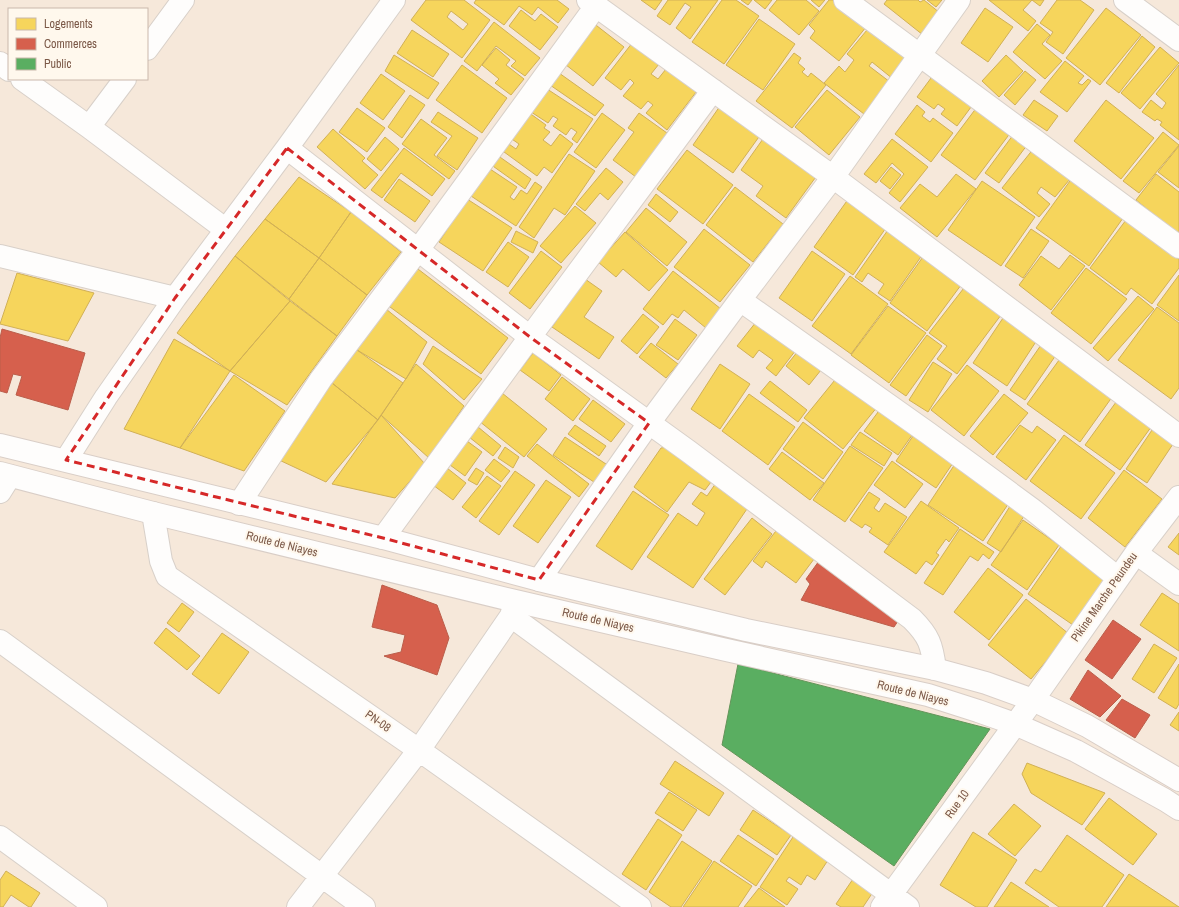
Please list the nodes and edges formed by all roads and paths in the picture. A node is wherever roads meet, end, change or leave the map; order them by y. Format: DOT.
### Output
graph roads {
  1 [pos="183,0"];
  2 [pos="394,0"];
  3 [pos="845,0"];
  4 [pos="959,0"];
  5 [pos="1125,0"];
  6 [pos="592,3"];
  7 [pos="1179,40"];
  8 [pos="148,48"];
  9 [pos="920,55"];
  10 [pos="0,63"];
  11 [pos="8,69"];
  12 [pos="23,80"];
  13 [pos="124,80"];
  14 [pos="713,90"];
  15 [pos="89,127"];
  16 [pos="288,148"];
  17 [pos="834,177"];
  18 [pos="225,229"];
  19 [pos="1179,247"];
  20 [pos="418,250"];
  21 [pos="0,256"];
  22 [pos="174,298"];
  23 [pos="740,300"];
  24 [pos="530,337"];
  25 [pos="650,423"];
  26 [pos="1179,436"];
  27 [pos="0,445"];
  28 [pos="66,460"];
  29 [pos="3,480"];
  30 [pos="1179,497"];
  31 [pos="239,504"];
  32 [pos="153,513"];
  33 [pos="383,538"];
  34 [pos="1136,553"];
  35 [pos="1118,578"];
  36 [pos="539,580"];
  37 [pos="1179,584"];
  38 [pos="513,608"];
  39 [pos="0,641"];
  40 [pos="935,669"];
  41 [pos="1033,700"];
  42 [pos="1015,724"];
  43 [pos="419,750"];
  44 [pos="1179,780"];
  45 [pos="1179,809"];
  46 [pos="0,837"];
  47 [pos="321,876"];
  48 [pos="893,903"];
  49 [pos="96,907"];
  50 [pos="298,907"];
  51 [pos="364,907"];
  52 [pos="640,907"];
  1 -- 8 [label="street"];
  2 -- 16 [label="street"];
  3 -- 9 [label="street"];
  4 -- 9 [label="street"];
  5 -- 7 [label="street"];
  6 -- 14 [label="street"];
  6 -- 20 [label="street"];
  9 -- 17 [label="street"];
  9 -- 19 [label="street"];
  10 -- 11 [label="street"];
  12 -- 15 [label="street"];
  13 -- 15 [label="street"];
  14 -- 17 [label="street"];
  14 -- 24 [label="street"];
  15 -- 18 [label="street"];
  16 -- 18 [label="street"];
  16 -- 20 [label="street"];
  17 -- 23 [label="street"];
  17 -- 26 [label="street"];
  18 -- 22 [label="street"];
  20 -- 24 [label="street"];
  20 -- 31 [label="street"];
  21 -- 22 [label="street"];
  22 -- 28 [label="street"];
  23 -- 25 [label="street"];
  23 -- 35 [label="street"];
  24 -- 25 [label="street"];
  24 -- 33 [label="street"];
  25 -- 36 [label="street"];
  25 -- 40 [label="street"];
  27 -- 28 [label="street, Route de Niayes"];
  28 -- 31 [label="street, Route de Niayes"];
  29 -- 32 [label="street, Route de Niayes"];
  30 -- 34 [label="street, Pikine Marche Peundeu"];
  31 -- 33 [label="street, Route de Niayes"];
  32 -- 38 [label="street, Route de Niayes"];
  32 -- 43 [label="street, PN-08"];
  33 -- 36 [label="street, Route de Niayes"];
  34 -- 35 [label="street, Pikine Marche Peundeu"];
  34 -- 37 [label="street"];
  35 -- 41 [label="street, Pikine Marche Peundeu"];
  36 -- 40 [label="street, Route de Niayes"];
  38 -- 42 [label="street, Route de Niayes"];
  38 -- 43 [label="street"];
  38 -- 48 [label="street"];
  39 -- 47 [label="street"];
  40 -- 41 [label="street, Route de Niayes"];
  41 -- 42 [label="street, Rue 10"];
  41 -- 44 [label="street, Route de Niayes"];
  42 -- 45 [label="street, Route de Niayes"];
  42 -- 48 [label="street, Rue 10"];
  43 -- 47 [label="street"];
  43 -- 52 [label="street, PN-08"];
  46 -- 49 [label="street"];
  47 -- 50 [label="street"];
  47 -- 51 [label="street"];
}
